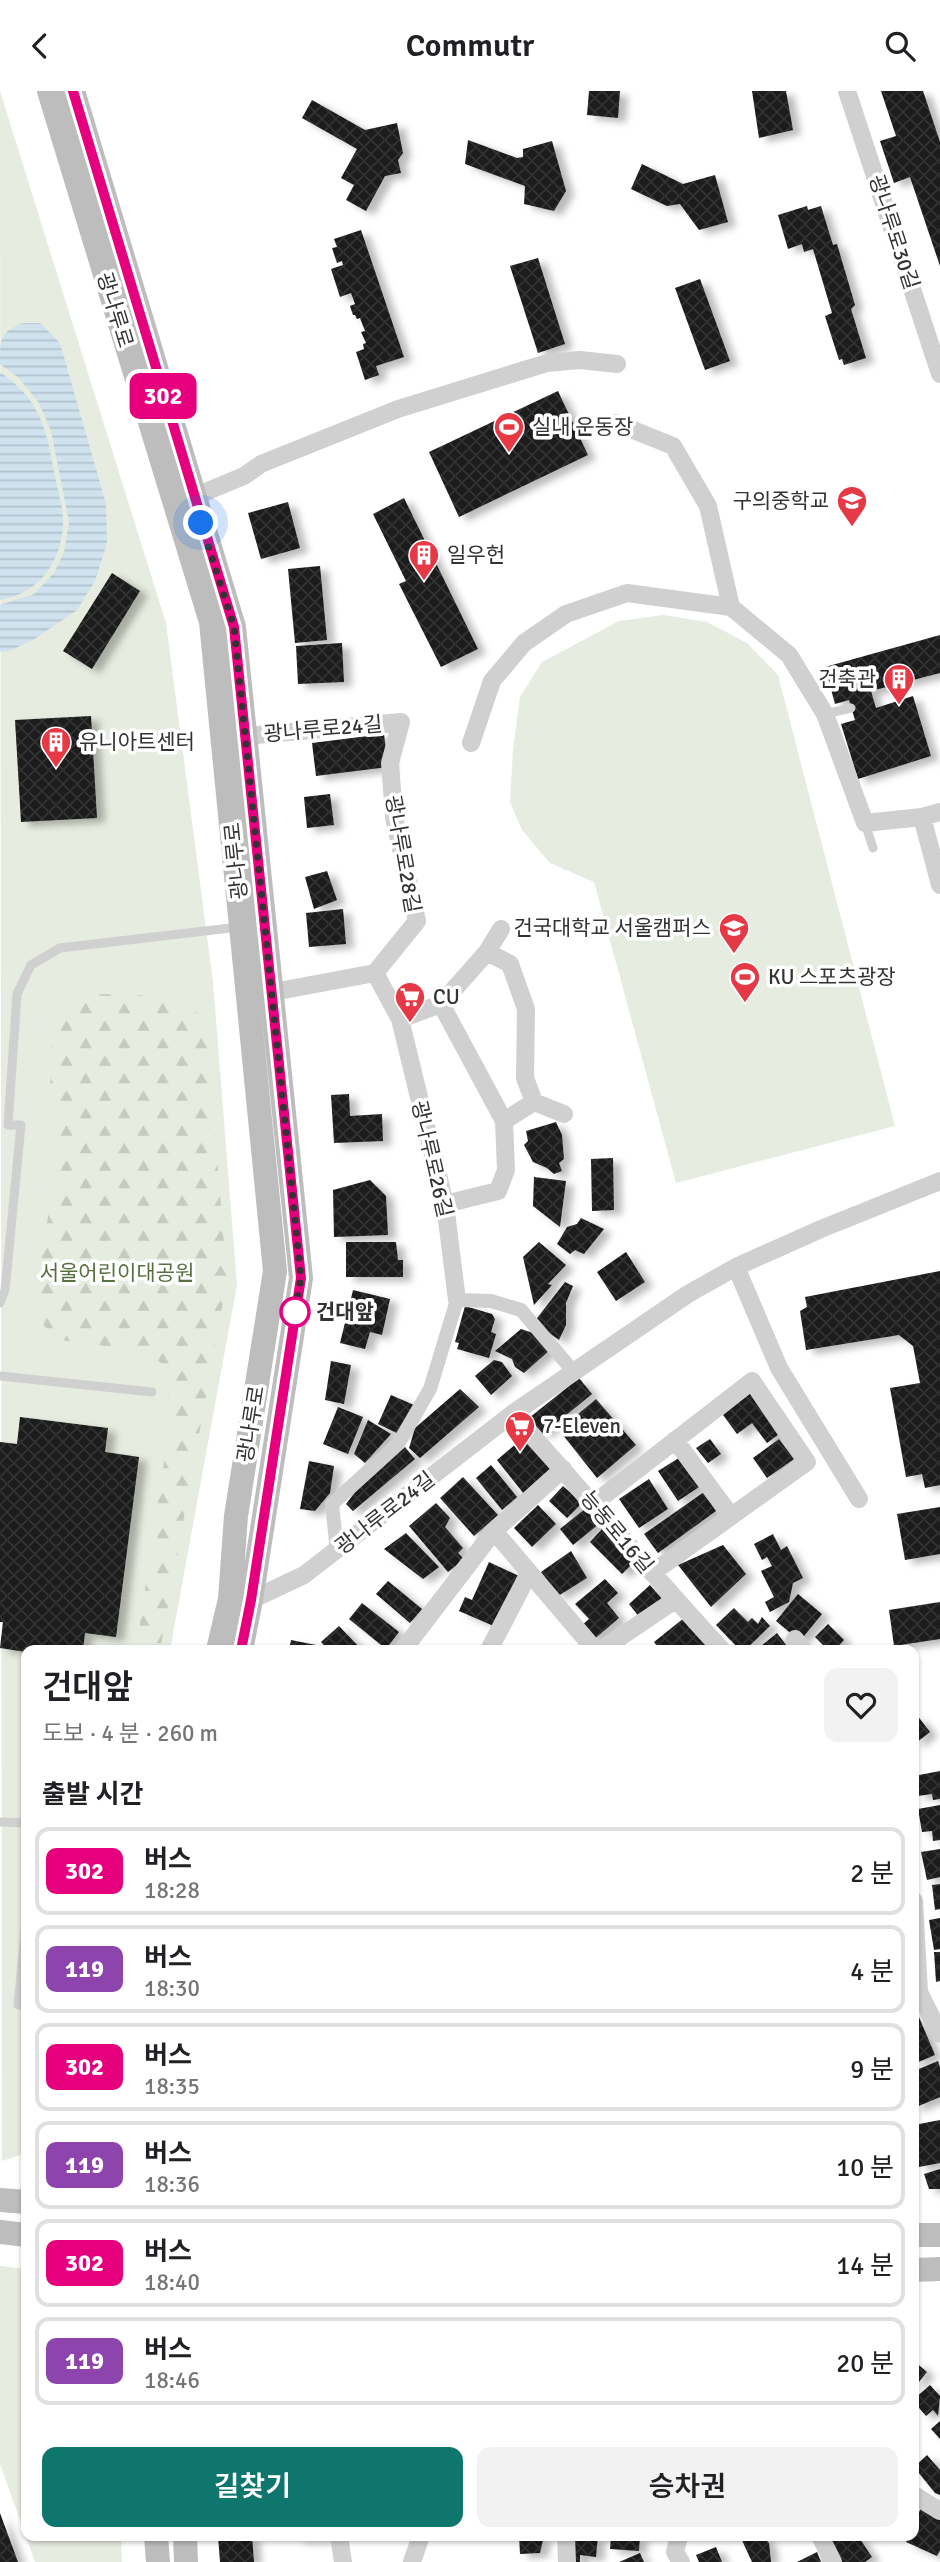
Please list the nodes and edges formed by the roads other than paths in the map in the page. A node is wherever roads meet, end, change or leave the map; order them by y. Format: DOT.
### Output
graph roads {
  1 [pos="49,91"];
  2 [pos="73,91"];
  3 [pos="847,91"];
  4 [pos="617,363"];
  5 [pos="940,374"];
  6 [pos="616,423"];
  7 [pos="184,501"];
  8 [pos="730,607"];
  9 [pos="851,708"];
  10 [pos="825,714"];
  11 [pos="401,722"];
  12 [pos="246,736"];
  13 [pos="471,743"];
  14 [pos="931,814"];
  15 [pos="865,823"];
  16 [pos="873,848"];
  17 [pos="940,885"];
  18 [pos="253,925"];
  19 [pos="501,929"];
  20 [pos="487,952"];
  21 [pos="375,973"];
  22 [pos="273,992"];
  23 [pos="441,1004"];
  24 [pos="400,1019"];
  25 [pos="534,1102"];
  26 [pos="564,1114"];
  27 [pos="505,1121"];
  28 [pos="940,1181"];
  29 [pos="445,1205"];
  30 [pos="736,1267"];
  31 [pos="457,1300"];
  32 [pos="0,1303"];
  33 [pos="574,1372"];
  34 [pos="0,1376"];
  35 [pos="152,1392"];
  36 [pos="512,1414"];
  37 [pos="675,1440"];
  38 [pos="564,1469"];
  39 [pos="859,1499"];
  40 [pos="593,1504"];
  41 [pos="731,1516"];
  42 [pos="494,1531"];
  43 [pos="337,1551"];
  44 [pos="529,1573"];
  45 [pos="652,1573"];
  46 [pos="241,1599"];
  47 [pos="676,1600"];
  48 [pos="220,1645"];
  49 [pos="241,1645"];
  50 [pos="407,1645"];
  51 [pos="492,1645"];
  52 [pos="591,1645"];
  53 [pos="608,1645"];
  54 [pos="717,1645"];
  55 [pos="0,1822"];
  56 [pos="21,1823"];
  57 [pos="21,1979"];
  58 [pos="919,1997"];
  59 [pos="21,2005"];
  60 [pos="940,2034"];
  61 [pos="0,2232"];
  62 [pos="21,2234"];
  63 [pos="919,2235"];
  64 [pos="940,2235"];
  65 [pos="940,2269"];
  66 [pos="919,2270"];
  67 [pos="919,2498"];
  68 [pos="940,2511"];
  69 [pos="185,2541"];
  70 [pos="340,2541"];
  71 [pos="419,2541"];
  72 [pos="566,2541"];
  73 [pos="678,2541"];
  74 [pos="822,2541"];
  75 [pos="186,2562"];
  76 [pos="343,2562"];
  77 [pos="412,2562"];
  78 [pos="567,2562"];
  79 [pos="681,2562"];
  80 [pos="833,2562"];
  1 -- 7 [label="main road, 광나루로"];
  2 -- 7 [label="main road, 광나루로"];
  3 -- 5 [label="street, 광나루로30길"];
  4 -- 7 [label="street"];
  6 -- 8 [label="street"];
  7 -- 12 [label="main road, 광나루로"];
  7 -- 18 [label="main road, 광나루로"];
  8 -- 10 [label="street"];
  8 -- 13 [label="street"];
  9 -- 10 [label="lane"];
  10 -- 15 [label="street"];
  11 -- 12 [label="street, 광나루로24길"];
  11 -- 21 [label="street, 광나루로28길"];
  12 -- 18 [label="main road, 광나루로"];
  14 -- 15 [label="street"];
  14 -- 17 [label="street"];
  15 -- 16 [label="lane"];
  18 -- 22 [label="main road, 광나루로"];
  18 -- 32 [label="lane"];
  18 -- 46 [label="main road, 광나루로"];
  19 -- 20 [label="street"];
  20 -- 23 [label="street"];
  20 -- 25 [label="street"];
  21 -- 22 [label="street"];
  21 -- 24 [label="street, 광나루로26길"];
  22 -- 46 [label="main road, 광나루로"];
  23 -- 24 [label="street"];
  23 -- 27 [label="street"];
  24 -- 29 [label="street, 광나루로26길"];
  25 -- 26 [label="street"];
  25 -- 27 [label="street"];
  27 -- 29 [label="street"];
  28 -- 30 [label="street, 광나루로24길"];
  29 -- 31 [label="street, 광나루로26길"];
  30 -- 33 [label="street, 광나루로24길"];
  30 -- 39 [label="street"];
  31 -- 33 [label="street"];
  31 -- 43 [label="street"];
  33 -- 36 [label="street, 광나루로24길"];
  34 -- 35 [label="lane"];
  36 -- 38 [label="street, 능동로16길"];
  36 -- 43 [label="street, 광나루로24길"];
  37 -- 40 [label="street"];
  37 -- 41 [label="street"];
  37 -- 41 [label="street"];
  38 -- 40 [label="street, 능동로16길"];
  38 -- 42 [label="street"];
  40 -- 45 [label="street, 능동로16길"];
  41 -- 45 [label="street"];
  42 -- 44 [label="street"];
  42 -- 50 [label="street"];
  43 -- 46 [label="street, 광나루로24길"];
  44 -- 51 [label="street"];
  44 -- 52 [label="street"];
  45 -- 47 [label="street, 능동로16길"];
  46 -- 48 [label="main road, 광나루로"];
  46 -- 49 [label="main road, 광나루로"];
  47 -- 53 [label="street"];
  47 -- 54 [label="street, 능동로16길"];
  55 -- 56 [label="lane"];
  57 -- 59 [label="lane"];
  58 -- 60 [label="street"];
  61 -- 62 [label="main road"];
  63 -- 64 [label="main road"];
  65 -- 66 [label="main road"];
  67 -- 68 [label="street"];
  69 -- 75 [label="main road"];
  70 -- 76 [label="street"];
  71 -- 77 [label="street"];
  72 -- 78 [label="street"];
  73 -- 79 [label="street"];
  74 -- 80 [label="street"];
}
